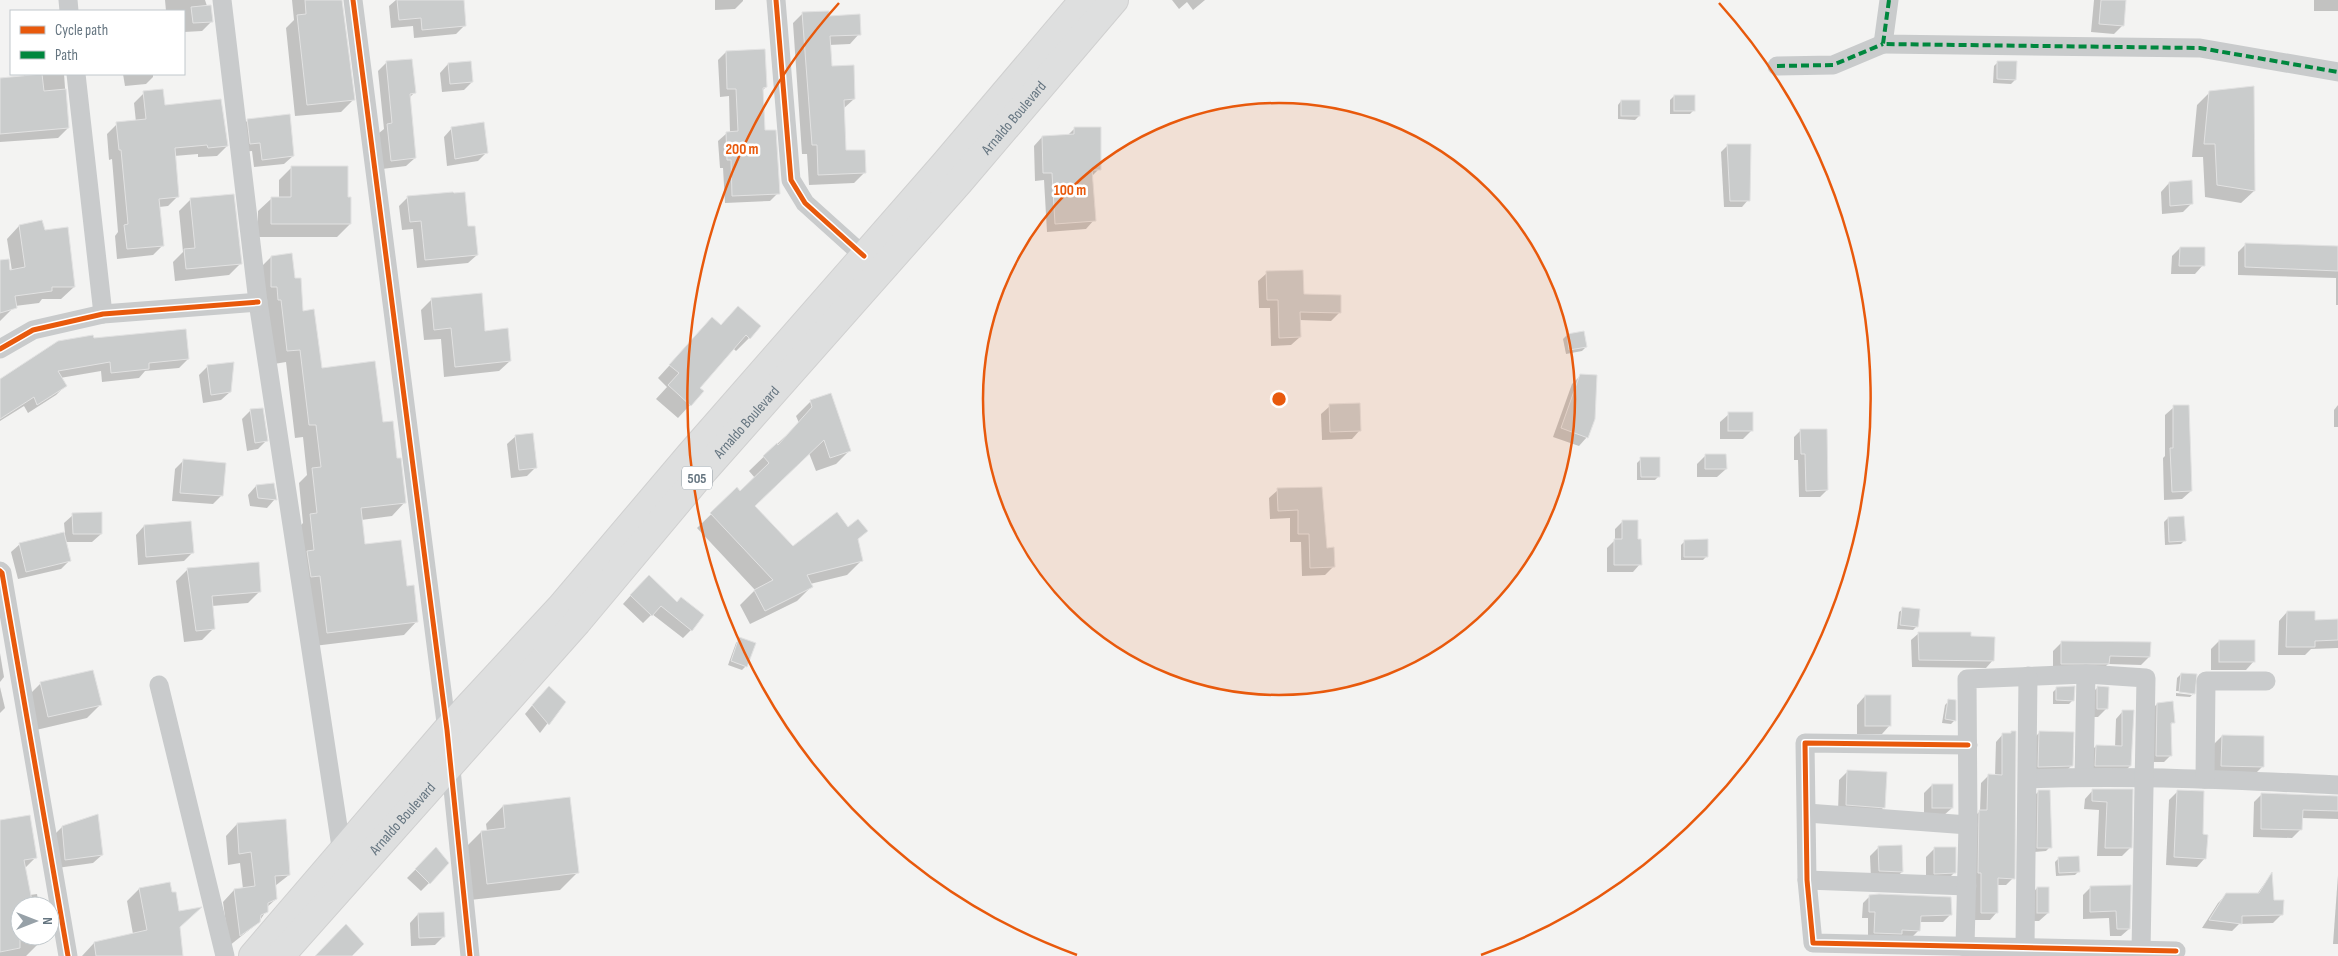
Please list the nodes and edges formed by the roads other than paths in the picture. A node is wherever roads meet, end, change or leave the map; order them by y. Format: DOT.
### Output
graph roads {
  1 [pos="222,0"];
  2 [pos="353,0"];
  3 [pos="776,0"];
  4 [pos="1114,0"];
  5 [pos="1889,0"];
  6 [pos="1085,11"];
  7 [pos="1883,44"];
  8 [pos="1777,66"];
  9 [pos="2338,72"];
  10 [pos="76,75"];
  11 [pos="952,174"];
  12 [pos="864,256"];
  13 [pos="258,302"];
  14 [pos="104,314"];
  15 [pos="823,318"];
  16 [pos="0,349"];
  17 [pos="0,571"];
  18 [pos="569,614"];
  19 [pos="2086,674"];
  20 [pos="2028,676"];
  21 [pos="2266,681"];
  22 [pos="158,685"];
  23 [pos="446,730"];
  24 [pos="1968,745"];
  25 [pos="450,764"];
  26 [pos="2084,777"];
  27 [pos="2028,778"];
  28 [pos="2205,778"];
  29 [pos="2143,779"];
  30 [pos="2338,785"];
  31 [pos="1807,813"];
  32 [pos="1968,825"];
  33 [pos="342,854"];
  34 [pos="1807,880"];
  35 [pos="1967,886"];
  36 [pos="312,904"];
  37 [pos="1965,947"];
  38 [pos="2025,948"];
  39 [pos="2141,951"];
  40 [pos="2176,951"];
  41 [pos="68,956"];
  42 [pos="225,956"];
  43 [pos="254,956"];
  44 [pos="280,956"];
  45 [pos="470,956"];
  1 -- 13 [label="street"];
  2 -- 23 [label="street"];
  3 -- 12 [label="street"];
  4 -- 6 [label="highway, Arnaldo Boulevard / 505"];
  5 -- 7 [label="street"];
  6 -- 11 [label="highway, Arnaldo Boulevard / 505"];
  7 -- 8 [label="street"];
  7 -- 9 [label="street"];
  10 -- 14 [label="street"];
  11 -- 12 [label="highway, Arnaldo Boulevard / 505"];
  11 -- 15 [label="highway, Arnaldo Boulevard / 505"];
  12 -- 15 [label="highway, Arnaldo Boulevard / 505"];
  13 -- 14 [label="street"];
  13 -- 33 [label="street"];
  14 -- 16 [label="street"];
  15 -- 18 [label="highway, Arnaldo Boulevard / 505"];
  17 -- 41 [label="street"];
  18 -- 23 [label="highway, Arnaldo Boulevard / 505"];
  18 -- 25 [label="highway, Arnaldo Boulevard / 505"];
  19 -- 20 [label="street"];
  19 -- 26 [label="street"];
  19 -- 29 [label="street"];
  20 -- 24 [label="street"];
  20 -- 27 [label="street"];
  21 -- 28 [label="street"];
  22 -- 42 [label="street"];
  23 -- 25 [label="street"];
  23 -- 33 [label="highway, Arnaldo Boulevard / 505"];
  24 -- 31 [label="street"];
  24 -- 32 [label="street"];
  25 -- 36 [label="highway, Arnaldo Boulevard / 505"];
  25 -- 45 [label="street"];
  26 -- 27 [label="street"];
  26 -- 29 [label="street"];
  27 -- 38 [label="street"];
  28 -- 29 [label="street"];
  28 -- 30 [label="street"];
  29 -- 39 [label="street"];
  31 -- 32 [label="street"];
  31 -- 34 [label="street"];
  32 -- 35 [label="street"];
  33 -- 36 [label="highway, Arnaldo Boulevard / 505"];
  34 -- 35 [label="street"];
  34 -- 37 [label="street"];
  35 -- 37 [label="street"];
  36 -- 43 [label="highway, Arnaldo Boulevard / 505"];
  36 -- 44 [label="highway, Arnaldo Boulevard / 505"];
  37 -- 38 [label="street"];
  38 -- 39 [label="street"];
  39 -- 40 [label="street"];
}
